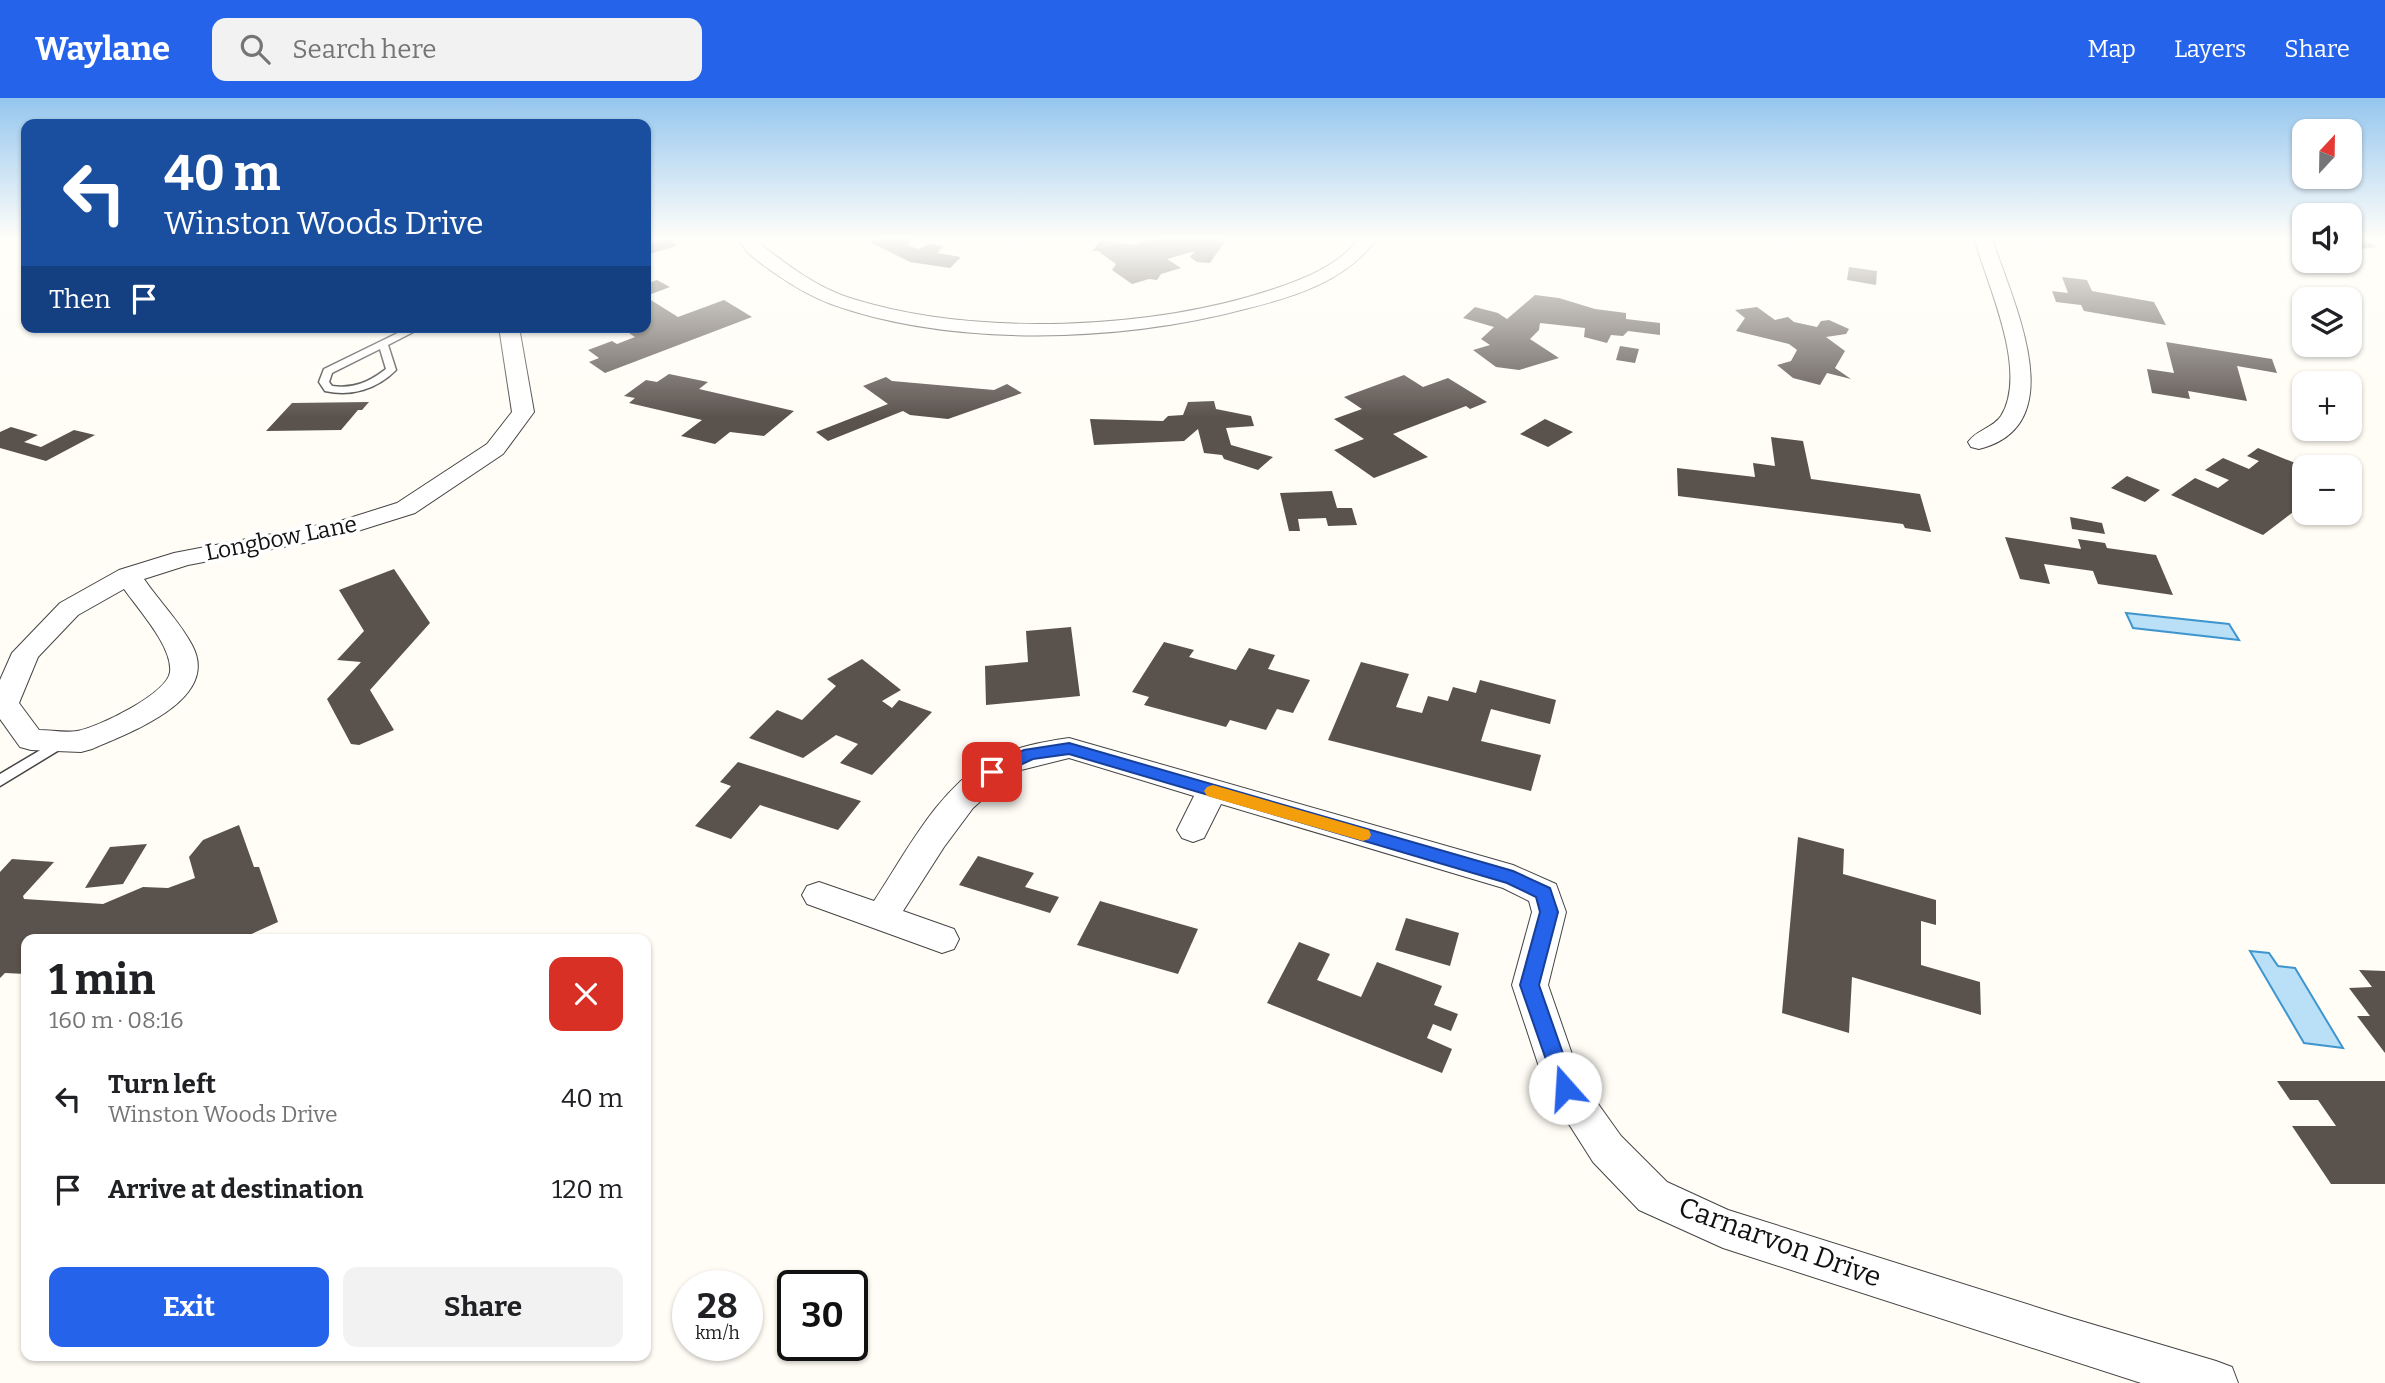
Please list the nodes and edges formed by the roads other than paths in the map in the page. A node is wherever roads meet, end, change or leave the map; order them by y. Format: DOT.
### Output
graph roads {
  1 [pos="836,298"];
  2 [pos="1268,298"];
  3 [pos="2001,298"];
  4 [pos="406,333"];
  5 [pos="510,333"];
  6 [pos="383,344"];
  7 [pos="1979,442"];
  8 [pos="128,576"];
  9 [pos="10,672"];
  10 [pos="64,741"];
  11 [pos="0,781"];
  12 [pos="1212,791"];
  13 [pos="1193,830"];
  14 [pos="819,895"];
  15 [pos="882,917"];
  16 [pos="942,939"];
  17 [pos="2216,1383"];
  1 -- 2 [label="street"];
  3 -- 7 [label="street"];
  4 -- 6 [label="lane"];
  5 -- 8 [label="street, Longbow Lane"];
  6 -- 6 [label="lane"];
  8 -- 9 [label="street, Longbow Lane"];
  8 -- 10 [label="street, Longbow Lane"];
  9 -- 10 [label="street, Longbow Lane"];
  10 -- 11 [label="lane"];
  12 -- 13 [label="street"];
  12 -- 15 [label="street"];
  12 -- 17 [label="street, Carnarvon Drive"];
  14 -- 15 [label="street"];
  15 -- 16 [label="street"];
}
